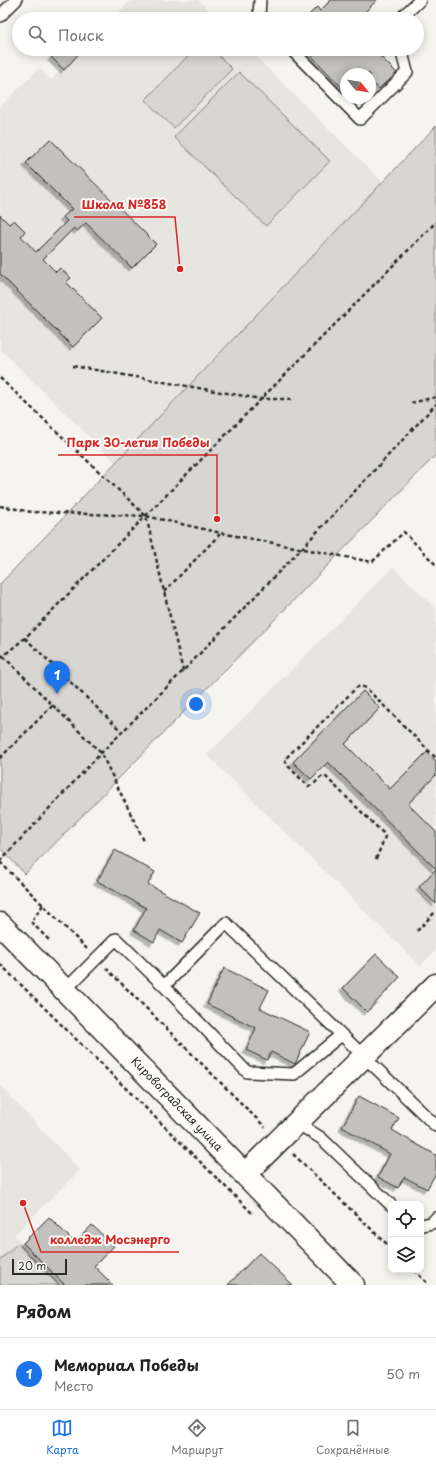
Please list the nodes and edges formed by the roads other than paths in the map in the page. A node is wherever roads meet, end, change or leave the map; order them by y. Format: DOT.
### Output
graph roads {
  1 [pos="16,0"];
  2 [pos="260,0"];
  3 [pos="420,0"];
  4 [pos="259,12"];
  5 [pos="407,12"];
  6 [pos="0,16"];
  7 [pos="298,56"];
  8 [pos="402,56"];
  9 [pos="0,924"];
  10 [pos="436,985"];
  11 [pos="164,986"];
  12 [pos="65,990"];
  13 [pos="341,1035"];
  14 [pos="364,1057"];
  15 [pos="296,1123"];
  16 [pos="436,1126"];
  17 [pos="245,1174"];
  18 [pos="388,1202"];
  19 [pos="436,1218"];
  20 [pos="424,1224"];
  21 [pos="353,1285"];
  1 -- 6 [label="lane"];
  2 -- 4 [label="lane"];
  3 -- 5 [label="lane"];
  7 -- 8 [label="lane"];
  9 -- 12 [label="street, Кировоградская улица"];
  10 -- 14 [label="street"];
  11 -- 12 [label="lane"];
  11 -- 13 [label="lane"];
  11 -- 13 [label="lane"];
  12 -- 17 [label="street, Кировоградская улица"];
  13 -- 14 [label="lane"];
  14 -- 15 [label="street"];
  14 -- 16 [label="lane"];
  15 -- 17 [label="street"];
  15 -- 18 [label="lane"];
  17 -- 21 [label="street, Кировоградская улица"];
  19 -- 20 [label="lane"];
}
